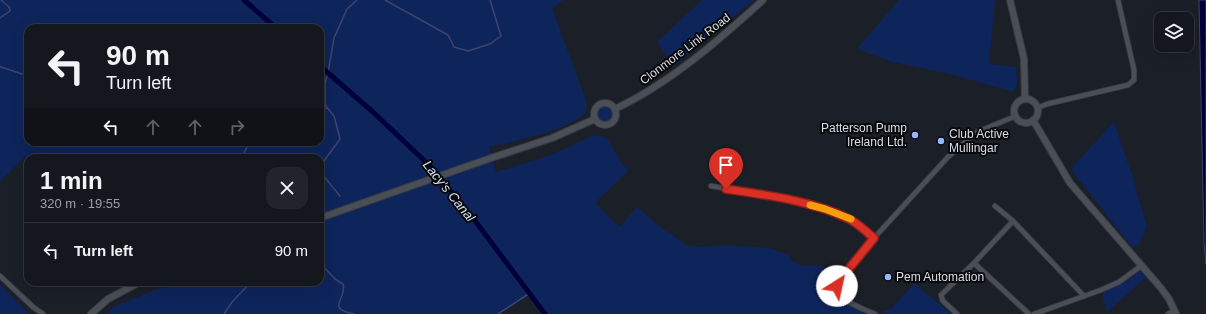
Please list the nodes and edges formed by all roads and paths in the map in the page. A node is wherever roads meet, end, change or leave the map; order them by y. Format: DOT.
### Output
graph roads {
  1 [pos="763,0"];
  2 [pos="1010,0"];
  3 [pos="1118,0"];
  4 [pos="1025,100"];
  5 [pos="1037,108"];
  6 [pos="615,109"];
  7 [pos="1016,116"];
  8 [pos="595,119"];
  9 [pos="1033,120"];
  10 [pos="711,186"];
  11 [pos="995,206"];
  12 [pos="324,217"];
  13 [pos="1013,222"];
  14 [pos="874,238"];
  15 [pos="974,263"];
  16 [pos="1141,266"];
  17 [pos="0,276"];
  18 [pos="132,286"];
  19 [pos="1084,296"];
  20 [pos="1175,312"];
  21 [pos="43,314"];
  22 [pos="91,314"];
  23 [pos="875,314"];
  24 [pos="957,314"];
  25 [pos="1029,314"];
  26 [pos="1034,314"];
  27 [pos="1168,314"];
  1 -- 6 [label="main road, Clonmore Link Road"];
  2 -- 4 [label="main road"];
  3 -- 5 [label="street"];
  4 -- 5 [label="main road"];
  4 -- 7 [label="main road"];
  5 -- 9 [label="main road"];
  6 -- 8 [label="main road"];
  6 -- 8 [label="main road"];
  7 -- 9 [label="main road"];
  7 -- 14 [label="street"];
  8 -- 12 [label="main road"];
  9 -- 16 [label="main road"];
  10 -- 14 [label="street"];
  11 -- 13 [label="street"];
  13 -- 15 [label="street"];
  13 -- 19 [label="street"];
  14 -- 23 [label="street"];
  15 -- 24 [label="street"];
  15 -- 25 [label="street"];
  16 -- 19 [label="street"];
  16 -- 20 [label="main road"];
  17 -- 21 [label="street"];
  18 -- 22 [label="main road"];
  19 -- 26 [label="street"];
  20 -- 27 [label="street"];
}
